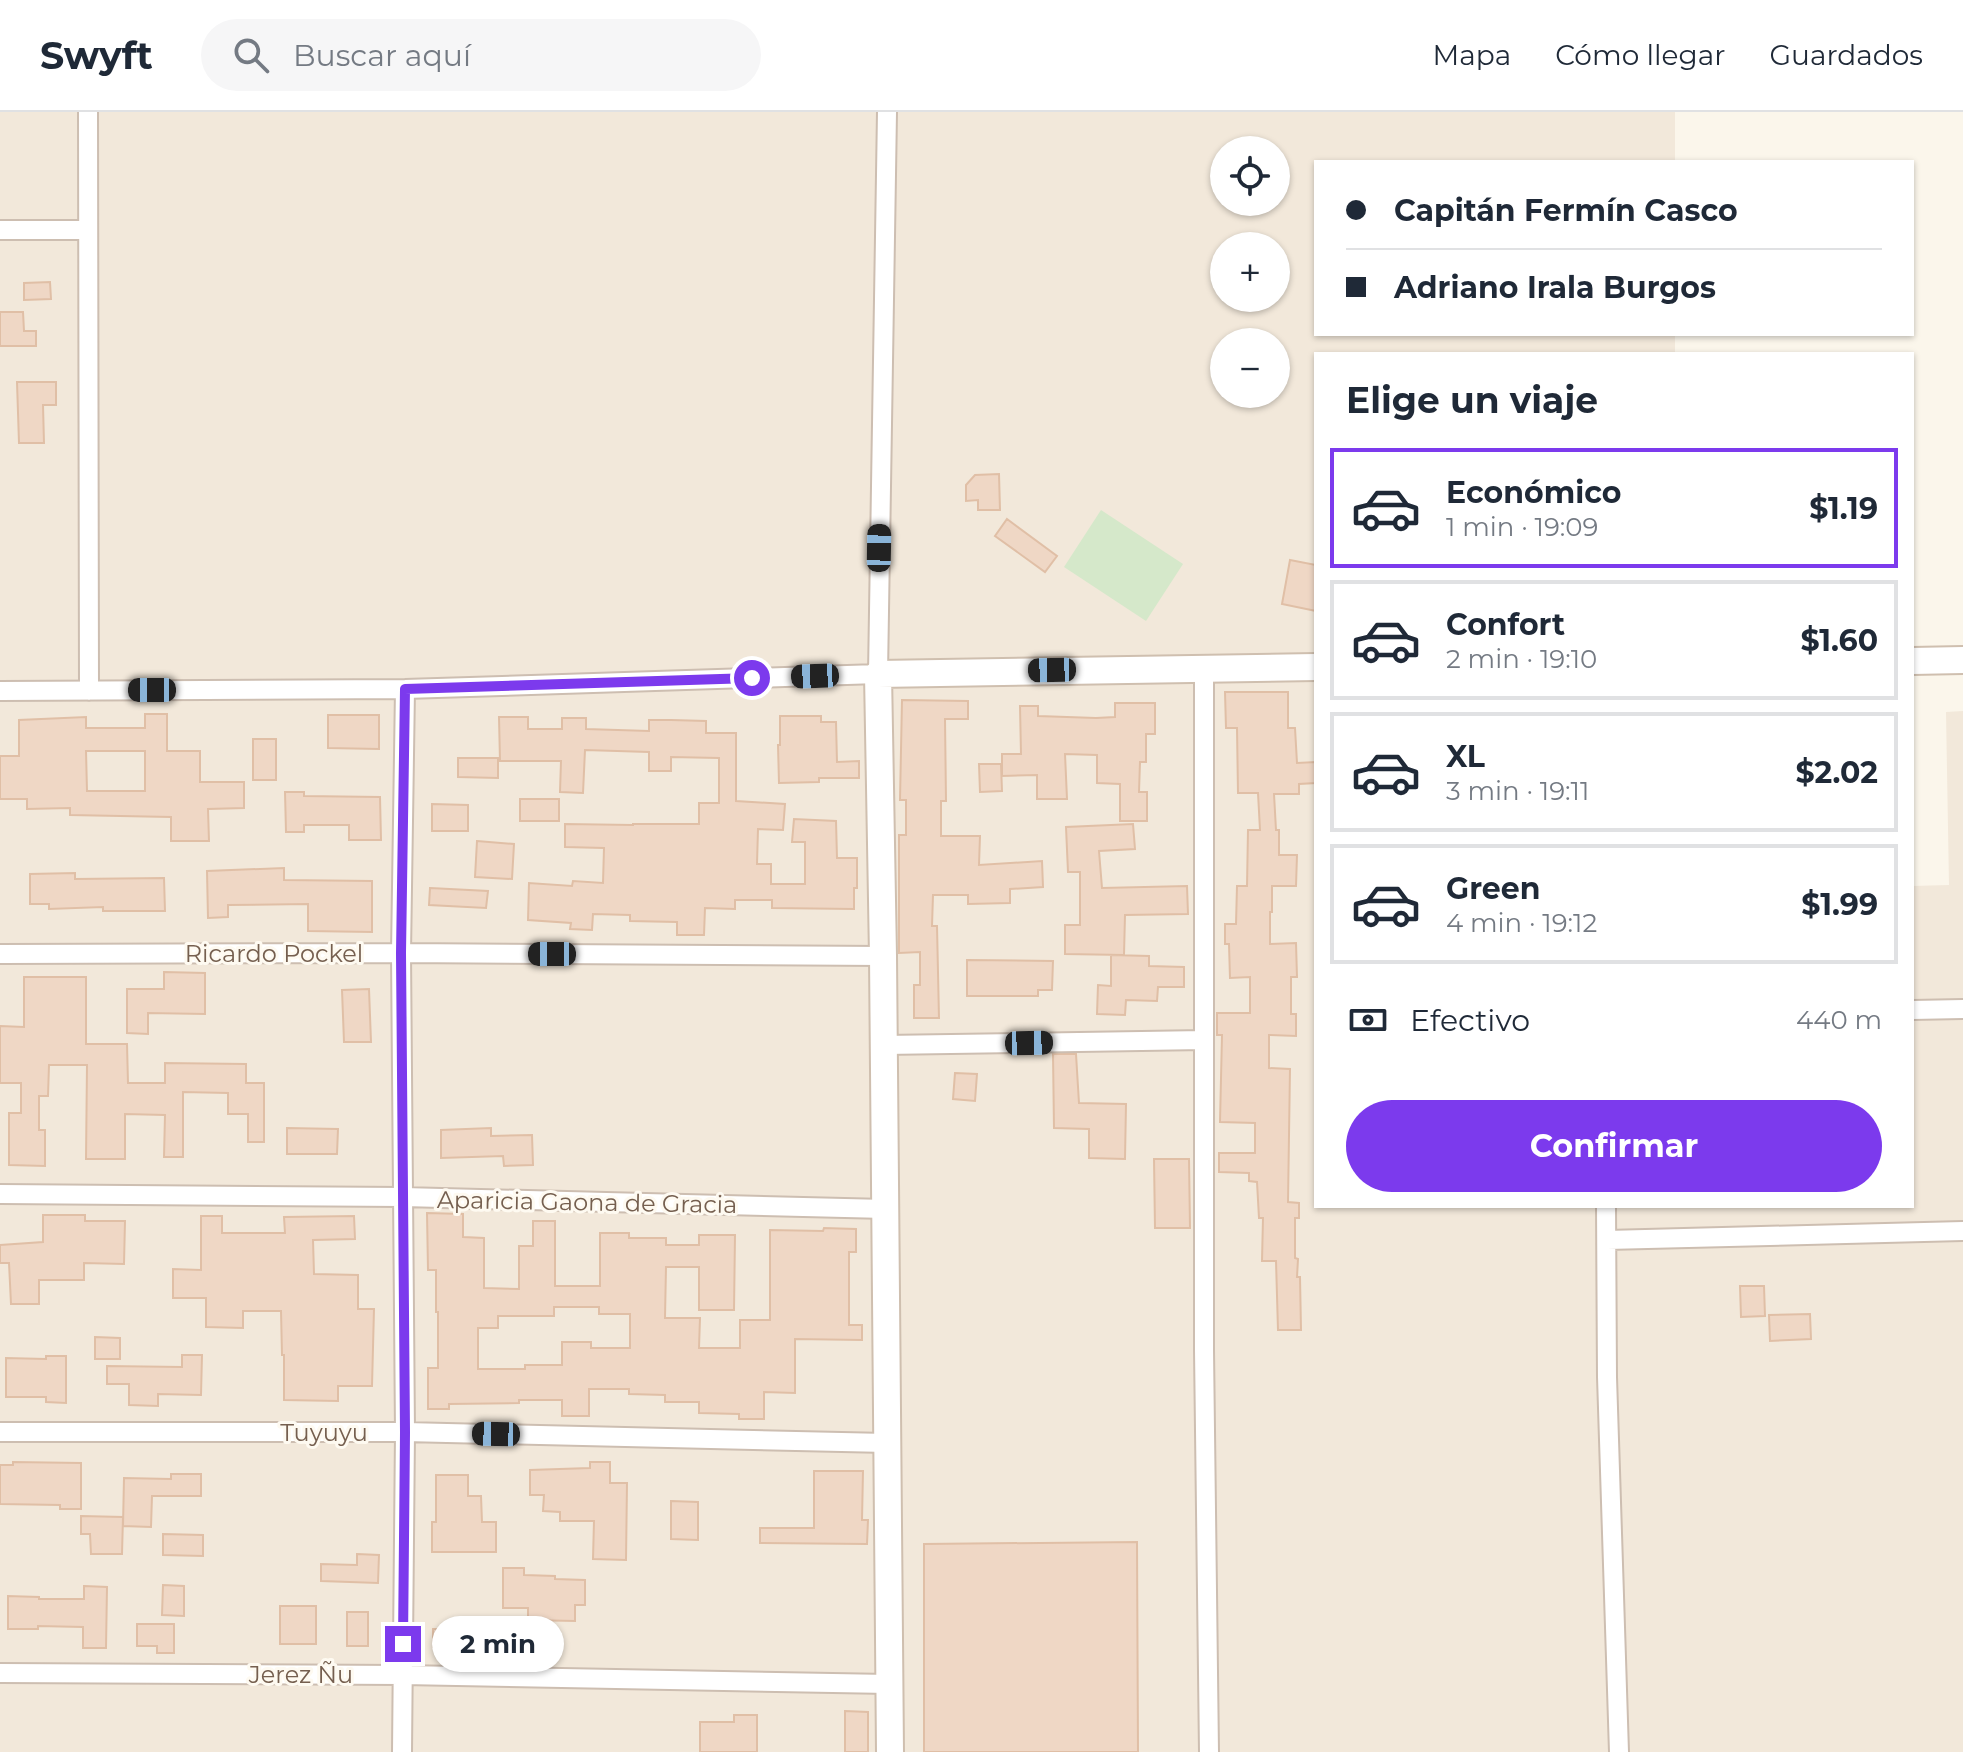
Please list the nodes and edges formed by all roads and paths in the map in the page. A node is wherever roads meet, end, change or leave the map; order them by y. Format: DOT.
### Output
graph roads {
  1 [pos="88,112"];
  2 [pos="887,112"];
  3 [pos="0,230"];
  4 [pos="88,230"];
  5 [pos="1963,660"];
  6 [pos="1914,661"];
  7 [pos="1314,667"];
  8 [pos="1204,669"];
  9 [pos="878,674"];
  10 [pos="405,689"];
  11 [pos="0,691"];
  12 [pos="89,691"];
  13 [pos="401,953"];
  14 [pos="0,954"];
  15 [pos="883,956"];
  16 [pos="1963,1009"];
  17 [pos="1914,1010"];
  18 [pos="1204,1040"];
  19 [pos="884,1045"];
  20 [pos="0,1194"];
  21 [pos="403,1197"];
  22 [pos="1606,1208"];
  23 [pos="886,1209"];
  24 [pos="1963,1231"];
  25 [pos="1607,1240"];
  26 [pos="0,1432"];
  27 [pos="405,1432"];
  28 [pos="887,1443"];
  29 [pos="0,1673"];
  30 [pos="403,1675"];
  31 [pos="889,1684"];
  32 [pos="402,1752"];
  33 [pos="890,1752"];
  34 [pos="1209,1752"];
  35 [pos="1619,1752"];
  1 -- 4 [label="street"];
  2 -- 9 [label="street"];
  3 -- 4 [label="street"];
  4 -- 12 [label="street"];
  5 -- 6 [label="street"];
  7 -- 8 [label="street"];
  8 -- 9 [label="street"];
  8 -- 18 [label="street"];
  9 -- 10 [label="street"];
  9 -- 15 [label="street"];
  10 -- 12 [label="street"];
  10 -- 13 [label="street"];
  11 -- 12 [label="street"];
  13 -- 14 [label="street, Ricardo Pockel"];
  13 -- 15 [label="street, Ricardo Pockel"];
  13 -- 21 [label="street"];
  15 -- 19 [label="street"];
  16 -- 17 [label="street"];
  18 -- 19 [label="street"];
  18 -- 34 [label="street"];
  19 -- 23 [label="street"];
  20 -- 21 [label="street, Aparicia Gaona de Gracia"];
  21 -- 23 [label="street, Aparicia Gaona de Gracia"];
  21 -- 27 [label="street"];
  22 -- 25 [label="street"];
  23 -- 28 [label="street"];
  24 -- 25 [label="street"];
  25 -- 35 [label="street"];
  26 -- 27 [label="street, Tuyuyu"];
  27 -- 28 [label="street, Tuyuyu"];
  27 -- 30 [label="street"];
  28 -- 31 [label="street"];
  29 -- 30 [label="street, Jerez Ñu"];
  30 -- 31 [label="street, Jerez Ñu"];
  30 -- 32 [label="street"];
  31 -- 33 [label="street"];
}
